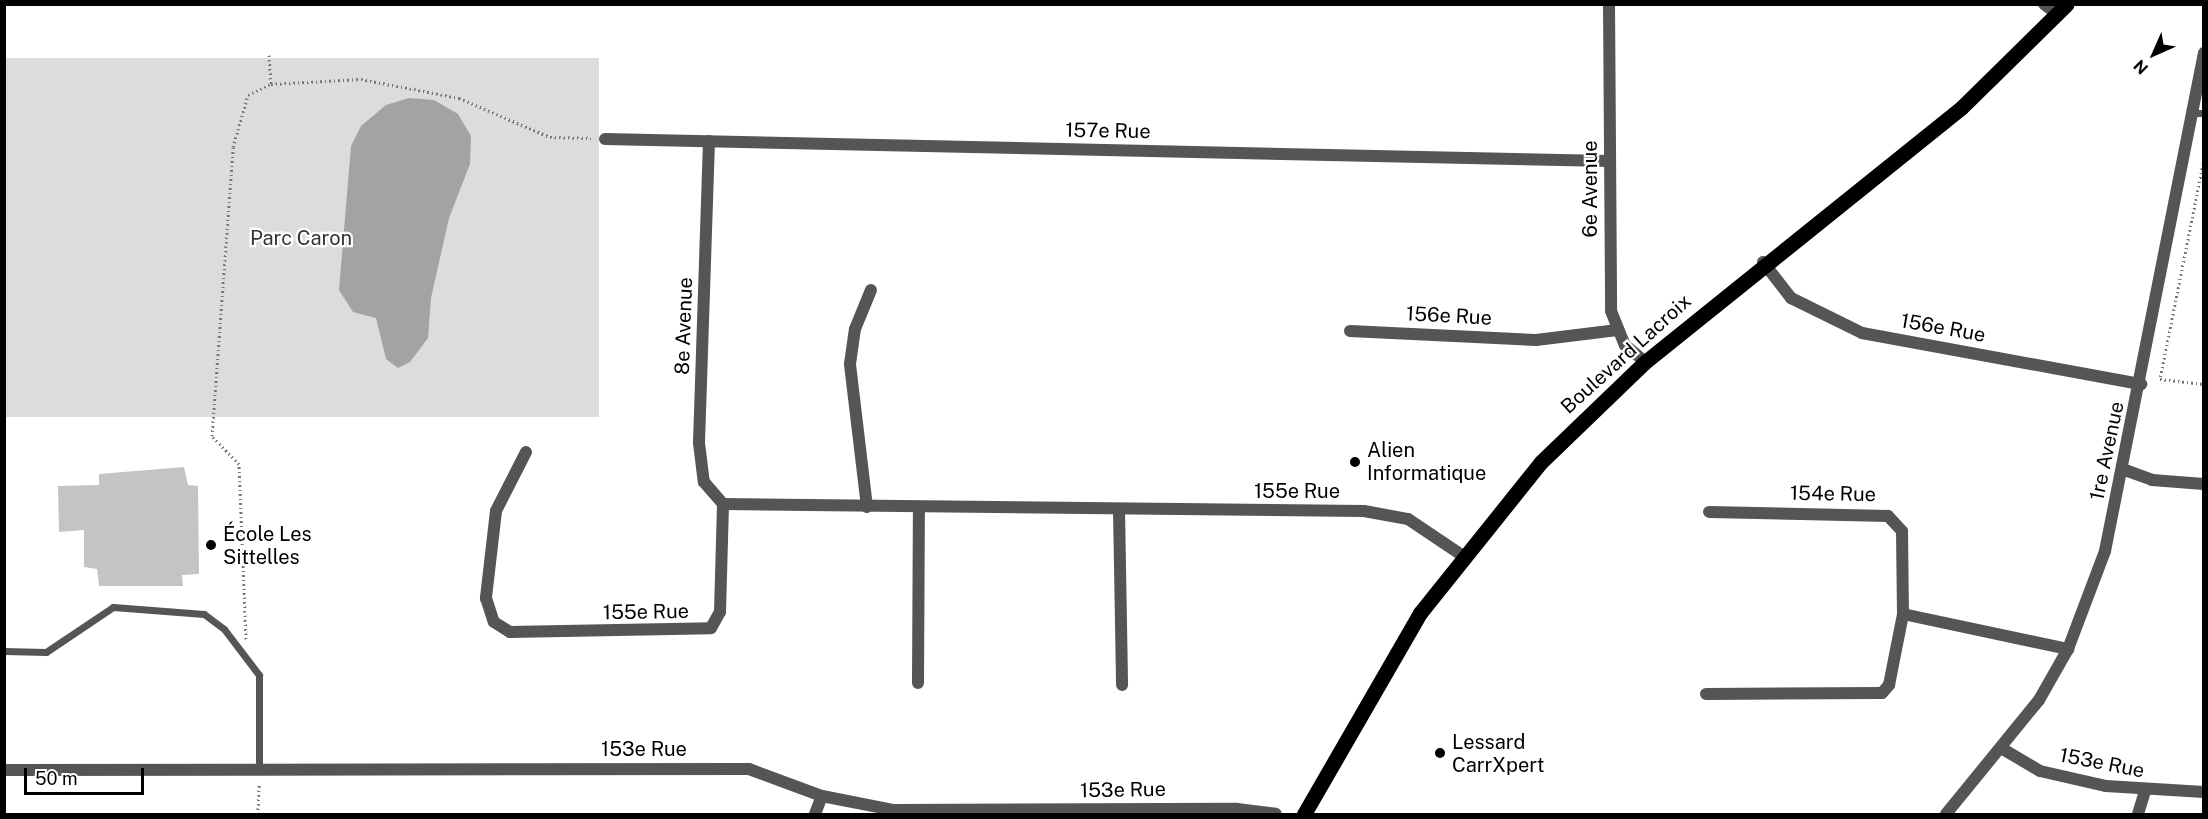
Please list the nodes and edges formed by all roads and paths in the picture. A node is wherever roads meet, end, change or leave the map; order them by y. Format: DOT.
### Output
graph roads {
  1 [pos="1609,4"];
  2 [pos="2044,4"];
  3 [pos="2062,10"];
  4 [pos="2204,54"];
  5 [pos="269,56"];
  6 [pos="271,84"];
  7 [pos="2198,113"];
  8 [pos="605,139"];
  9 [pos="709,141"];
  10 [pos="2204,159"];
  11 [pos="1609,161"];
  12 [pos="1763,262"];
  13 [pos="871,290"];
  14 [pos="1617,330"];
  15 [pos="1350,331"];
  16 [pos="1645,362"];
  17 [pos="2141,384"];
  18 [pos="2204,384"];
  19 [pos="526,452"];
  20 [pos="2125,470"];
  21 [pos="2204,484"];
  22 [pos="723,504"];
  23 [pos="867,507"];
  24 [pos="919,507"];
  25 [pos="1119,509"];
  26 [pos="1709,512"];
  27 [pos="1463,556"];
  28 [pos="1903,614"];
  29 [pos="2068,649"];
  30 [pos="4,651"];
  31 [pos="247,659"];
  32 [pos="918,683"];
  33 [pos="1122,685"];
  34 [pos="1706,694"];
  35 [pos="2001,748"];
  36 [pos="4,770"];
  37 [pos="259,770"];
  38 [pos="2145,791"];
  39 [pos="2204,792"];
  40 [pos="822,796"];
  41 [pos="258,814"];
  42 [pos="815,814"];
  43 [pos="1276,814"];
  44 [pos="1304,814"];
  45 [pos="1947,814"];
  46 [pos="2138,814"];
  1 -- 11 [label="street, 6e Avenue"];
  2 -- 3 [label="street"];
  3 -- 12 [label="main road, Boulevard Lacroix"];
  4 -- 7 [label="street, 1re Avenue"];
  5 -- 6 [label="path"];
  6 -- 8 [label="path"];
  6 -- 31 [label="path"];
  7 -- 17 [label="street, 1re Avenue"];
  8 -- 9 [label="street, 157e Rue"];
  9 -- 11 [label="street, 157e Rue"];
  9 -- 22 [label="street, 8e Avenue"];
  10 -- 18 [label="path"];
  11 -- 14 [label="street, 6e Avenue"];
  12 -- 16 [label="main road, Boulevard Lacroix"];
  12 -- 17 [label="street, 156e Rue"];
  13 -- 23 [label="street"];
  14 -- 15 [label="street, 156e Rue"];
  14 -- 16 [label="street"];
  16 -- 27 [label="main road, Boulevard Lacroix"];
  17 -- 20 [label="street, 1re Avenue"];
  19 -- 22 [label="street, 155e Rue"];
  20 -- 21 [label="street"];
  20 -- 29 [label="street, 1re Avenue"];
  22 -- 23 [label="street, 155e Rue"];
  23 -- 24 [label="street, 155e Rue"];
  24 -- 25 [label="street, 155e Rue"];
  24 -- 32 [label="street"];
  25 -- 27 [label="street, 155e Rue"];
  25 -- 33 [label="street"];
  26 -- 28 [label="street, 154e Rue"];
  27 -- 44 [label="main road, Boulevard Lacroix"];
  28 -- 29 [label="street"];
  28 -- 34 [label="street, 154e Rue"];
  29 -- 35 [label="street, 1re Avenue"];
  30 -- 31 [label="lane"];
  31 -- 37 [label="lane"];
  35 -- 38 [label="street, 153e Rue"];
  35 -- 45 [label="street, 1re Avenue"];
  36 -- 37 [label="street, 153e Rue"];
  37 -- 40 [label="street, 153e Rue"];
  37 -- 41 [label="path"];
  38 -- 39 [label="street, 153e Rue"];
  38 -- 46 [label="street"];
  40 -- 42 [label="street"];
  40 -- 43 [label="street, 153e Rue"];
}
